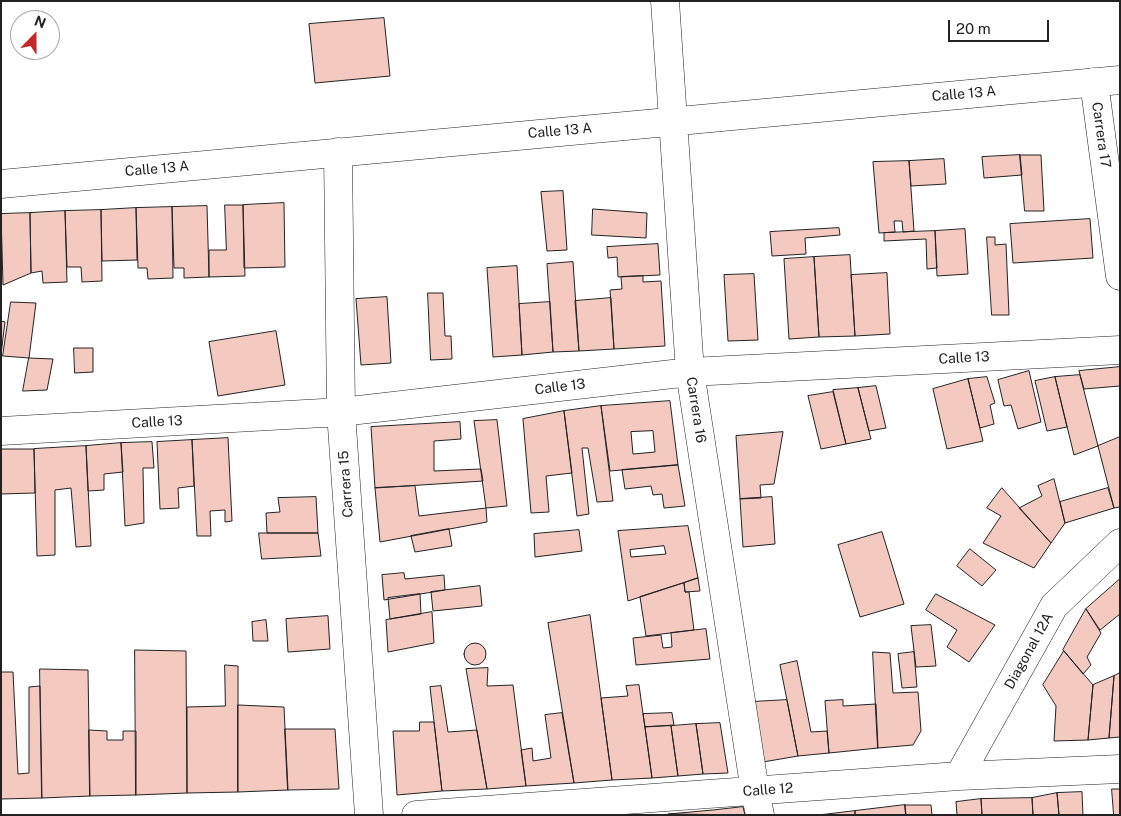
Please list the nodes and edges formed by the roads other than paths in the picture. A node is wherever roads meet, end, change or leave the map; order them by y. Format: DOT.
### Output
graph roads {
  1 [pos="665,1"];
  2 [pos="1107,81"];
  3 [pos="673,121"];
  4 [pos="338,152"];
  5 [pos="1,184"];
  6 [pos="1120,276"];
  7 [pos="1120,350"];
  8 [pos="690,372"];
  9 [pos="341,412"];
  10 [pos="1,431"];
  11 [pos="1120,543"];
  12 [pos="1120,769"];
  13 [pos="959,776"];
  14 [pos="758,803"];
  15 [pos="369,815"];
  16 [pos="416,815"];
  1 -- 3 [label="street, Carrera 16"];
  2 -- 3 [label="street, Calle 13 A"];
  2 -- 6 [label="street, Carrera 17"];
  3 -- 4 [label="street, Calle 13 A"];
  3 -- 8 [label="street, Carrera 16"];
  4 -- 5 [label="street, Calle 13 A"];
  4 -- 9 [label="street, Carrera 15"];
  7 -- 8 [label="street, Calle 13"];
  8 -- 9 [label="street, Calle 13"];
  8 -- 14 [label="street, Carrera 16"];
  9 -- 10 [label="street, Calle 13"];
  9 -- 15 [label="street, Carrera 15"];
  11 -- 13 [label="street, Diagonal 12A"];
  12 -- 13 [label="street, Calle 12"];
  13 -- 14 [label="street, Calle 12"];
  14 -- 16 [label="street, Calle 12"];
}
